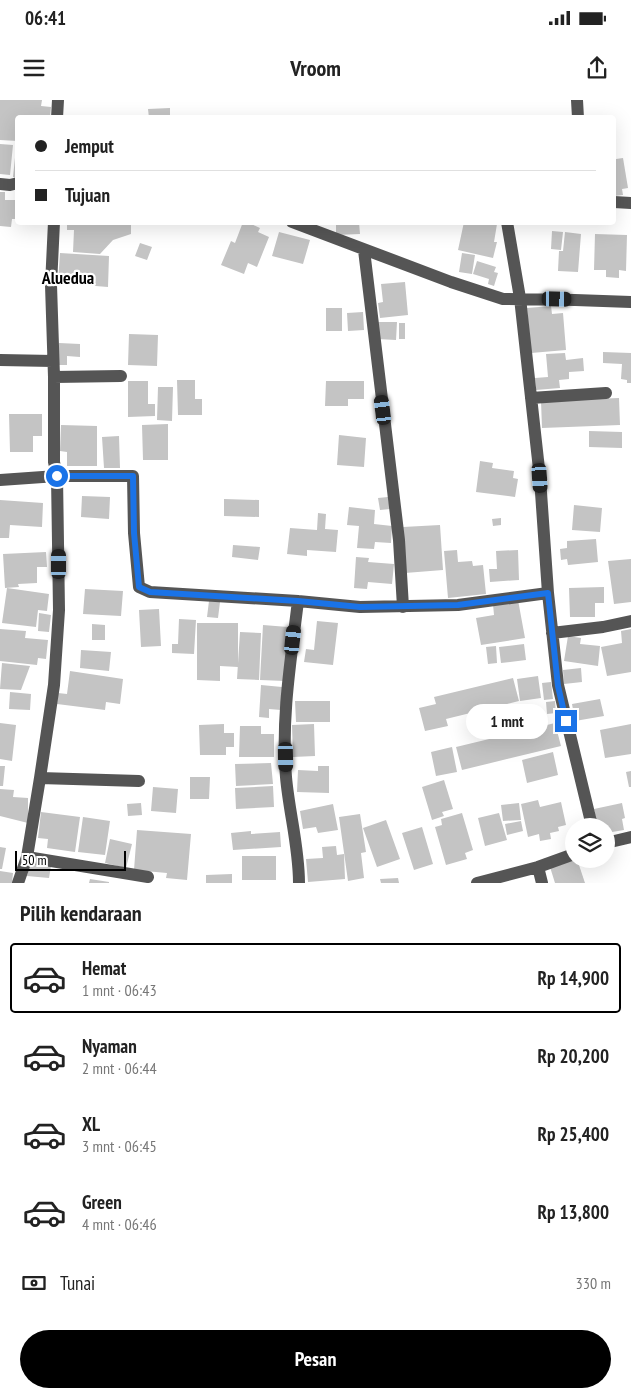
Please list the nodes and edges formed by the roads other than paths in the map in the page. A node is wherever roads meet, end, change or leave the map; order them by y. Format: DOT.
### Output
graph roads {
  1 [pos="58,100"];
  2 [pos="577,100"];
  3 [pos="57,115"];
  4 [pos="578,115"];
  5 [pos="0,184"];
  6 [pos="15,184"];
  7 [pos="616,202"];
  8 [pos="631,203"];
  9 [pos="54,225"];
  10 [pos="300,225"];
  11 [pos="508,225"];
  12 [pos="364,250"];
  13 [pos="520,298"];
  14 [pos="631,302"];
  15 [pos="0,360"];
  16 [pos="53,361"];
  17 [pos="121,376"];
  18 [pos="54,377"];
  19 [pos="606,393"];
  20 [pos="531,398"];
  21 [pos="57,476"];
  22 [pos="0,480"];
  23 [pos="548,593"];
  24 [pos="298,601"];
  25 [pos="403,607"];
  26 [pos="631,621"];
  27 [pos="552,633"];
  28 [pos="40,778"];
  29 [pos="139,781"];
  30 [pos="590,818"];
  31 [pos="631,837"];
  32 [pos="615,841"];
  33 [pos="27,857"];
  34 [pos="565,857"];
  35 [pos="538,867"];
  36 [pos="148,877"];
  37 [pos="18,883"];
  38 [pos="299,883"];
  39 [pos="477,883"];
  40 [pos="542,883"];
  1 -- 3 [label="street"];
  2 -- 4 [label="street"];
  5 -- 6 [label="street"];
  7 -- 8 [label="street"];
  9 -- 16 [label="street"];
  10 -- 12 [label="street"];
  11 -- 13 [label="street"];
  12 -- 13 [label="street"];
  12 -- 25 [label="street"];
  13 -- 14 [label="street"];
  13 -- 20 [label="street"];
  15 -- 16 [label="street"];
  16 -- 18 [label="street"];
  17 -- 18 [label="street"];
  18 -- 21 [label="street"];
  19 -- 20 [label="street"];
  20 -- 23 [label="street"];
  21 -- 22 [label="street"];
  21 -- 24 [label="street"];
  21 -- 28 [label="street"];
  23 -- 25 [label="street"];
  23 -- 27 [label="street"];
  24 -- 25 [label="street"];
  24 -- 38 [label="street"];
  26 -- 27 [label="street"];
  27 -- 30 [label="street"];
  28 -- 29 [label="street"];
  28 -- 33 [label="street"];
  31 -- 32 [label="street"];
  33 -- 36 [label="street"];
  33 -- 37 [label="street"];
  34 -- 35 [label="street"];
  35 -- 39 [label="street"];
  35 -- 40 [label="street"];
}
